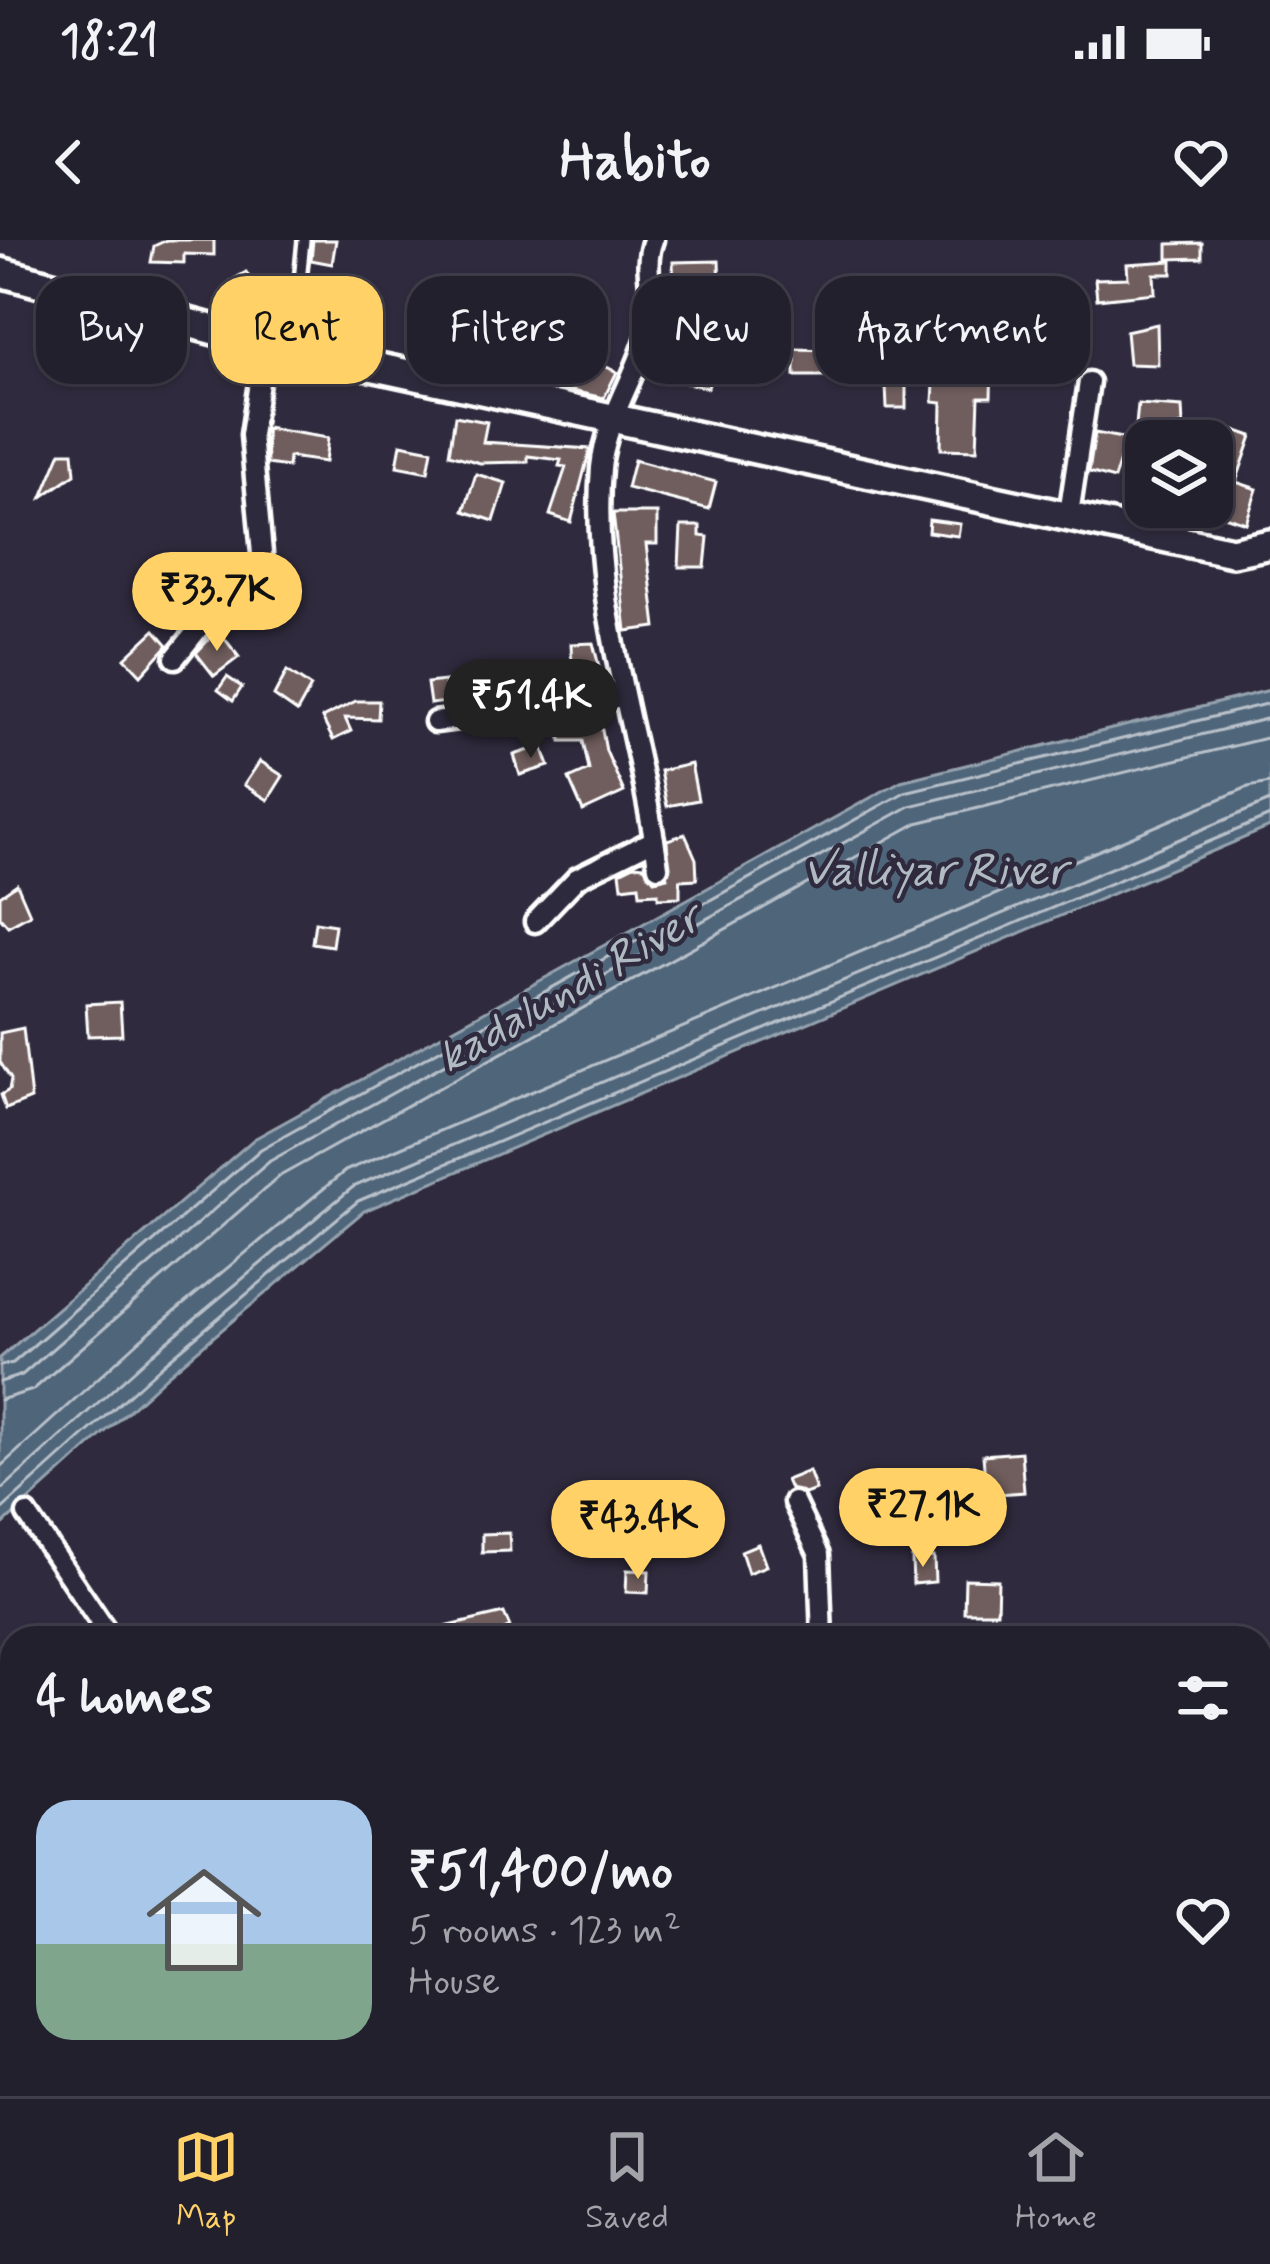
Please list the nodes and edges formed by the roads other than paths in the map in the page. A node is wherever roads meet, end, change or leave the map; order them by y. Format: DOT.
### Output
graph roads {
  1 [pos="304,240"];
  2 [pos="653,240"];
  3 [pos="0,272"];
  4 [pos="300,276"];
  5 [pos="211,329"];
  6 [pos="383,369"];
  7 [pos="258,384"];
  8 [pos="1089,384"];
  9 [pos="611,418"];
  10 [pos="1069,514"];
  11 [pos="1270,544"];
  12 [pos="176,658"];
  13 [pos="624,697"];
  14 [pos="435,722"];
  15 [pos="654,840"];
  16 [pos="658,867"];
  17 [pos="535,922"];
  18 [pos="794,1502"];
  19 [pos="27,1514"];
  20 [pos="103,1626"];
  21 [pos="822,1626"];
  1 -- 4 [label="lane"];
  2 -- 9 [label="street"];
  3 -- 5 [label="main road"];
  6 -- 9 [label="main road"];
  7 -- 12 [label="street"];
  8 -- 10 [label="street"];
  9 -- 10 [label="main road"];
  9 -- 13 [label="street"];
  10 -- 11 [label="main road"];
  13 -- 14 [label="street"];
  13 -- 15 [label="street"];
  15 -- 16 [label="street"];
  15 -- 17 [label="street"];
  18 -- 21 [label="street"];
  19 -- 20 [label="street"];
}
